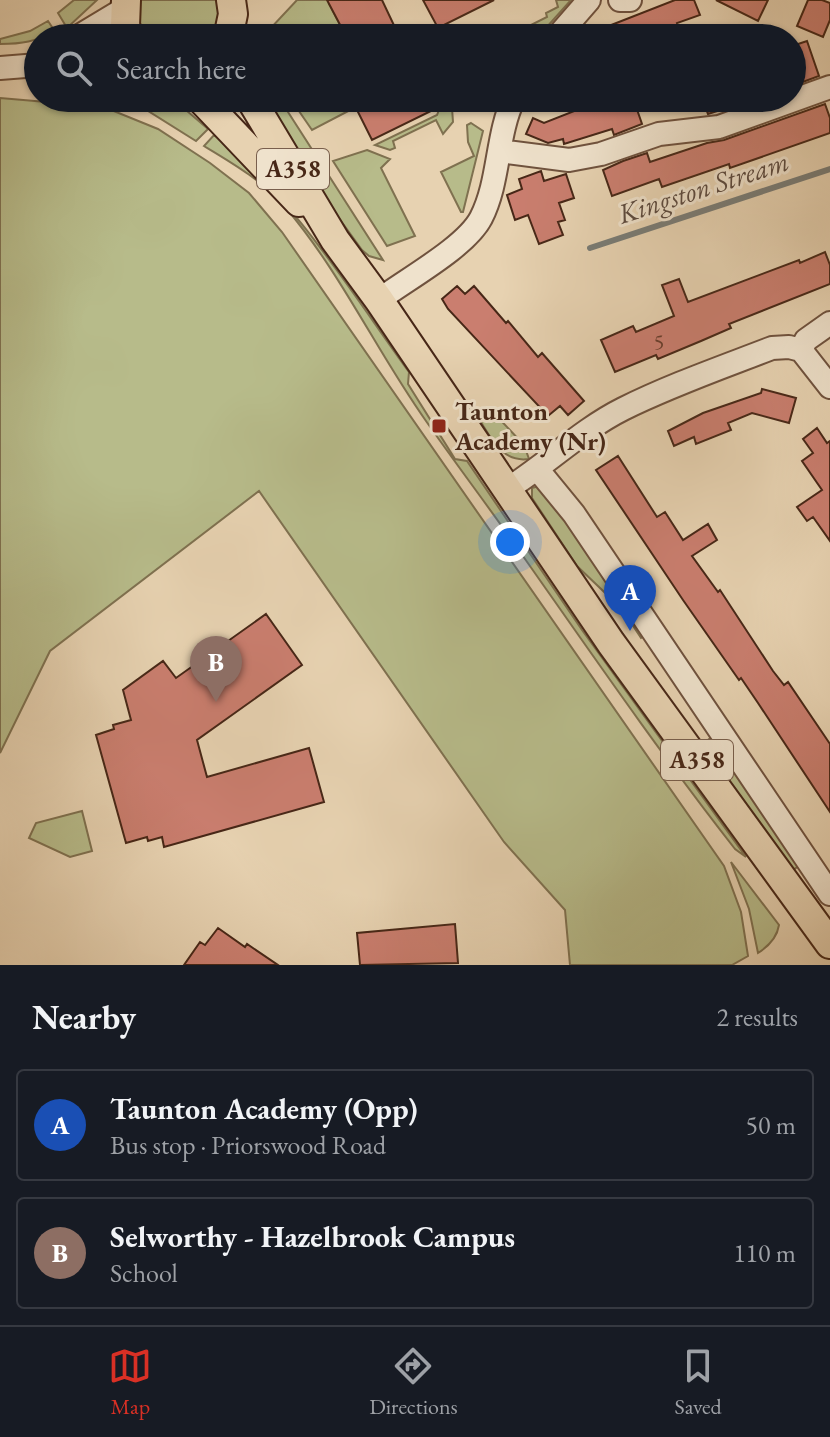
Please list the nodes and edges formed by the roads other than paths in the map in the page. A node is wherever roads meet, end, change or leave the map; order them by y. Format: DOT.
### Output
graph roads {
  1 [pos="589,0"];
  2 [pos="620,0"];
  3 [pos="630,0"];
  4 [pos="125,5"];
  5 [pos="97,24"];
  6 [pos="568,24"];
  7 [pos="24,65"];
  8 [pos="0,68"];
  9 [pos="830,87"];
  10 [pos="806,96"];
  11 [pos="213,112"];
  12 [pos="258,112"];
  13 [pos="507,112"];
  14 [pos="761,112"];
  15 [pos="500,151"];
  16 [pos="335,240"];
  17 [pos="379,300"];
  18 [pos="830,323"];
  19 [pos="801,350"];
  20 [pos="830,387"];
  21 [pos="538,470"];
  22 [pos="506,490"];
  23 [pos="830,894"];
  24 [pos="830,944"];
  1 -- 6 [label="street"];
  2 -- 3 [label="street"];
  4 -- 5 [label="street"];
  7 -- 8 [label="street"];
  9 -- 10 [label="street"];
  11 -- 16 [label="main road, A358"];
  12 -- 16 [label="main road, A358"];
  13 -- 15 [label="street"];
  14 -- 15 [label="street"];
  15 -- 17 [label="street"];
  16 -- 17 [label="main road, A358"];
  17 -- 22 [label="main road, A358"];
  18 -- 19 [label="street"];
  19 -- 20 [label="street"];
  19 -- 21 [label="street"];
  21 -- 22 [label="street"];
  21 -- 23 [label="street"];
  22 -- 24 [label="main road, A358"];
}
